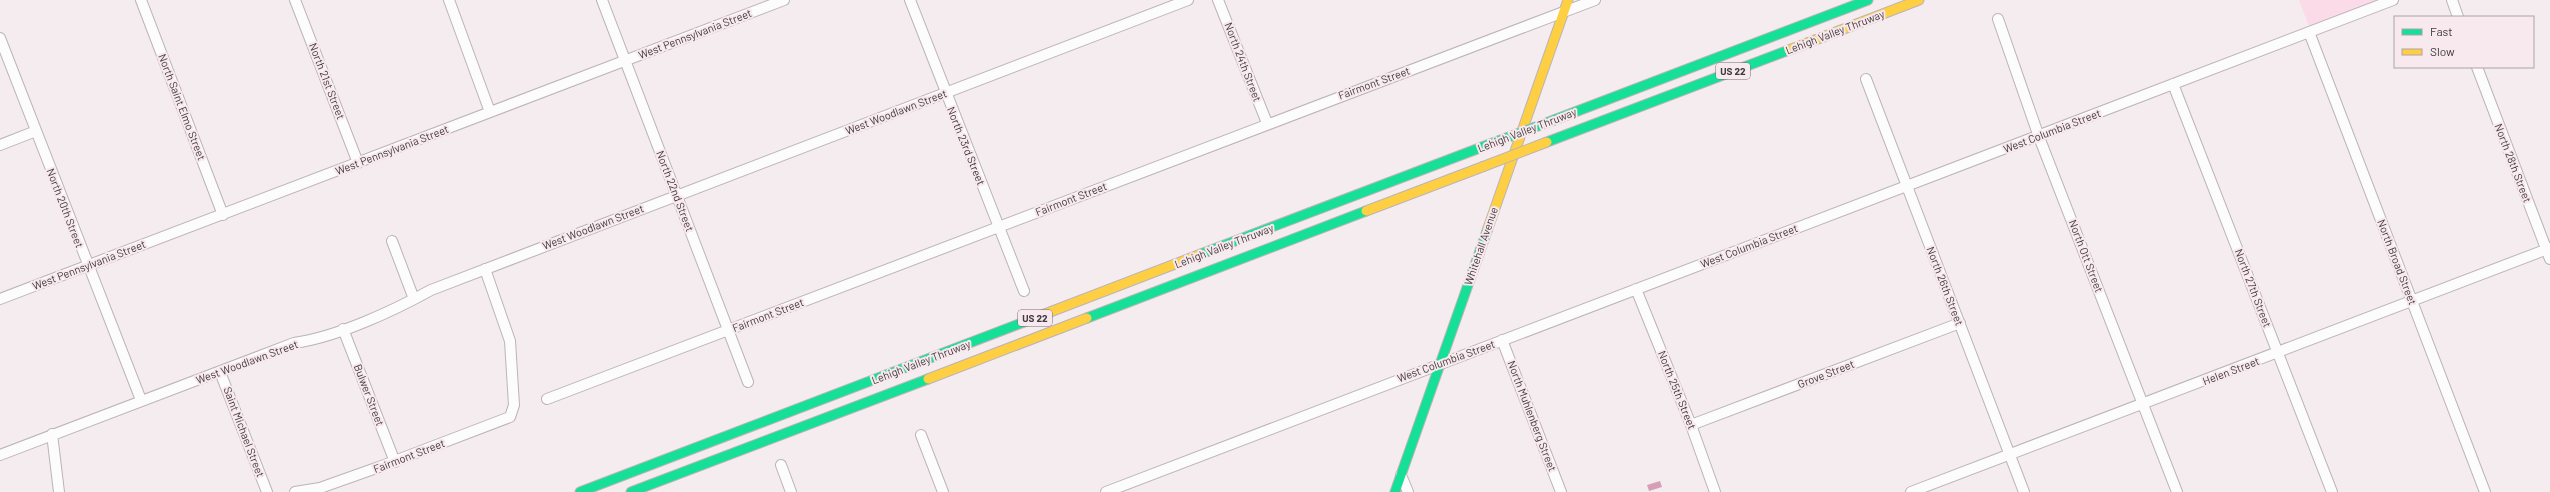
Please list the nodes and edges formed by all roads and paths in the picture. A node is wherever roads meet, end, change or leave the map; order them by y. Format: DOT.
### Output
graph roads {
  1 [pos="141,0"];
  2 [pos="295,0"];
  3 [pos="448,0"];
  4 [pos="602,0"];
  5 [pos="784,0"];
  6 [pos="910,0"];
  7 [pos="1188,0"];
  8 [pos="1218,0"];
  9 [pos="1568,0"];
  10 [pos="1595,0"];
  11 [pos="1868,0"];
  12 [pos="1919,0"];
  13 [pos="2393,0"];
  14 [pos="2452,0"];
  15 [pos="1563,12"];
  16 [pos="2458,16"];
  17 [pos="1998,19"];
  18 [pos="2309,32"];
  19 [pos="0,38"];
  20 [pos="626,61"];
  21 [pos="2477,68"];
  22 [pos="1866,79"];
  23 [pos="2172,84"];
  24 [pos="945,93"];
  25 [pos="490,112"];
  26 [pos="1267,123"];
  27 [pos="36,131"];
  28 [pos="2039,137"];
  29 [pos="0,145"];
  30 [pos="358,163"];
  31 [pos="1906,185"];
  32 [pos="677,196"];
  33 [pos="222,215"];
  34 [pos="998,227"];
  35 [pos="392,241"];
  36 [pos="2549,252"];
  37 [pos="88,266"];
  38 [pos="485,269"];
  39 [pos="1636,288"];
  40 [pos="1024,291"];
  41 [pos="0,299"];
  42 [pos="414,299"];
  43 [pos="2412,302"];
  44 [pos="1960,323"];
  45 [pos="343,329"];
  46 [pos="727,330"];
  47 [pos="1502,340"];
  48 [pos="2278,353"];
  49 [pos="1440,363"];
  50 [pos="220,372"];
  51 [pos="748,382"];
  52 [pos="547,399"];
  53 [pos="141,400"];
  54 [pos="2144,404"];
  55 [pos="1691,425"];
  56 [pos="52,434"];
  57 [pos="921,435"];
  58 [pos="0,454"];
  59 [pos="2010,455"];
  60 [pos="395,462"];
  61 [pos="782,465"];
  62 [pos="1401,475"];
  63 [pos="59,492"];
  64 [pos="267,492"];
  65 [pos="295,492"];
  66 [pos="580,492"];
  67 [pos="631,492"];
  68 [pos="791,492"];
  69 [pos="943,492"];
  70 [pos="1106,492"];
  71 [pos="1395,492"];
  72 [pos="1408,492"];
  73 [pos="1561,492"];
  74 [pos="1715,492"];
  75 [pos="1911,492"];
  76 [pos="2024,492"];
  77 [pos="2177,492"];
  78 [pos="2332,492"];
  79 [pos="2485,492"];
  1 -- 33 [label="street, North Saint Elmo Street"];
  2 -- 30 [label="street, North 21st Street"];
  3 -- 25 [label="street"];
  4 -- 20 [label="street, North 22nd Street"];
  5 -- 20 [label="street, West Pennsylvania Street"];
  6 -- 24 [label="street, North 23rd Street"];
  7 -- 24 [label="street, West Woodlawn Street"];
  8 -- 26 [label="street, North 24th Street"];
  9 -- 15 [label="main road, Whitehall Avenue"];
  10 -- 15 [label="street, Fairmont Street"];
  11 -- 66 [label="main road, Lehigh Valley Thruway / US 22, bridge"];
  12 -- 67 [label="main road, Lehigh Valley Thruway / US 22, bridge"];
  13 -- 18 [label="street, West Columbia Street"];
  14 -- 16 [label="street"];
  15 -- 26 [label="street, Fairmont Street"];
  15 -- 49 [label="main road, Whitehall Avenue"];
  17 -- 28 [label="street, North Ott Street"];
  18 -- 23 [label="street, West Columbia Street"];
  18 -- 43 [label="street, North Broad Street"];
  19 -- 27 [label="street, North 20th Street"];
  20 -- 25 [label="street, West Pennsylvania Street"];
  20 -- 32 [label="street, North 22nd Street"];
  21 -- 36 [label="street, North 28th Street"];
  22 -- 31 [label="street, North 26th Street"];
  23 -- 28 [label="street, West Columbia Street"];
  23 -- 48 [label="street, North 27th Street"];
  24 -- 32 [label="street, West Woodlawn Street"];
  24 -- 34 [label="street, North 23rd Street"];
  25 -- 30 [label="street, West Pennsylvania Street"];
  26 -- 34 [label="street, Fairmont Street"];
  27 -- 29 [label="street"];
  27 -- 37 [label="street, North 20th Street"];
  28 -- 31 [label="street, West Columbia Street"];
  28 -- 54 [label="street, North Ott Street"];
  30 -- 33 [label="street, West Pennsylvania Street"];
  31 -- 39 [label="street, West Columbia Street"];
  31 -- 44 [label="street, North 26th Street"];
  32 -- 38 [label="street, West Woodlawn Street"];
  32 -- 46 [label="street, North 22nd Street"];
  33 -- 37 [label="street, West Pennsylvania Street"];
  34 -- 40 [label="street, North 23rd Street"];
  34 -- 46 [label="street, Fairmont Street"];
  35 -- 42 [label="street"];
  36 -- 43 [label="street, Helen Street"];
  37 -- 41 [label="street, West Pennsylvania Street"];
  37 -- 53 [label="street, North 20th Street"];
  38 -- 42 [label="street, West Woodlawn Street"];
  38 -- 60 [label="street, Fairmont Street"];
  39 -- 47 [label="street, West Columbia Street"];
  39 -- 55 [label="street, North 25th Street"];
  42 -- 45 [label="street, West Woodlawn Street"];
  43 -- 48 [label="street, Helen Street"];
  43 -- 79 [label="street, North Broad Street"];
  44 -- 55 [label="street, Grove Street"];
  44 -- 59 [label="street, North 26th Street"];
  45 -- 50 [label="street, West Woodlawn Street"];
  45 -- 60 [label="street, Bulwer Street"];
  46 -- 51 [label="street, North 22nd Street"];
  46 -- 52 [label="street, Fairmont Street"];
  47 -- 49 [label="street, West Columbia Street"];
  47 -- 73 [label="street, North Muhlenberg Street"];
  48 -- 54 [label="street, Helen Street"];
  48 -- 78 [label="street, North 27th Street"];
  49 -- 62 [label="main road, Whitehall Avenue"];
  49 -- 70 [label="street, West Columbia Street"];
  50 -- 53 [label="street, West Woodlawn Street"];
  50 -- 64 [label="street, Saint Michael Street"];
  53 -- 56 [label="street, West Woodlawn Street"];
  54 -- 59 [label="street, Helen Street"];
  54 -- 77 [label="street, North Ott Street"];
  55 -- 74 [label="street, North 25th Street"];
  56 -- 58 [label="street, West Woodlawn Street"];
  56 -- 63 [label="street"];
  57 -- 69 [label="street"];
  59 -- 75 [label="street, Helen Street"];
  59 -- 76 [label="street, North 26th Street"];
  60 -- 65 [label="street, Fairmont Street"];
  61 -- 68 [label="street"];
  62 -- 71 [label="main road, Whitehall Avenue"];
  62 -- 72 [label="street"];
}
